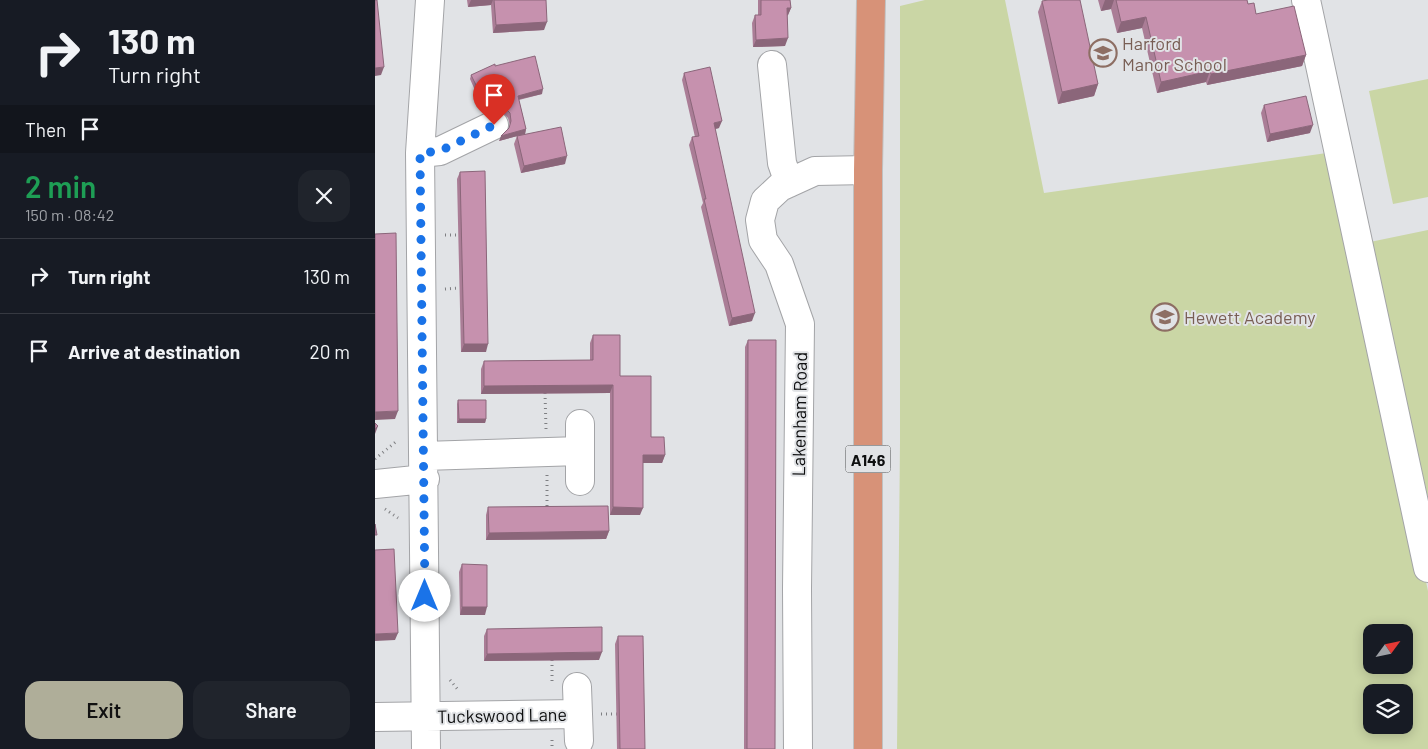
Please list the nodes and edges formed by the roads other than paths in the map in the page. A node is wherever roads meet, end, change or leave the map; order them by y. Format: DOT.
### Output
graph roads {
  1 [pos="430,0"];
  2 [pos="871,0"];
  3 [pos="1306,0"];
  4 [pos="772,65"];
  5 [pos="494,125"];
  6 [pos="420,153"];
  7 [pos="868,170"];
  8 [pos="789,183"];
  9 [pos="580,424"];
  10 [pos="581,451"];
  11 [pos="424,468"];
  12 [pos="580,482"];
  13 [pos="375,484"];
  14 [pos="1428,568"];
  15 [pos="577,687"];
  16 [pos="578,714"];
  17 [pos="375,717"];
  18 [pos="426,717"];
  19 [pos="579,742"];
  20 [pos="426,749"];
  21 [pos="798,749"];
  22 [pos="868,749"];
  1 -- 6 [label="street, Tuckswood Lane"];
  2 -- 7 [label="highway, A146"];
  3 -- 14 [label="street"];
  4 -- 8 [label="street"];
  5 -- 6 [label="street"];
  6 -- 11 [label="street, Tuckswood Lane"];
  7 -- 8 [label="street, Lakenham Road"];
  7 -- 22 [label="highway, A146"];
  8 -- 21 [label="street, Lakenham Road"];
  9 -- 10 [label="street"];
  10 -- 11 [label="street"];
  10 -- 12 [label="street"];
  11 -- 13 [label="street"];
  11 -- 18 [label="street, Tuckswood Lane"];
  15 -- 16 [label="street, Tuckswood Lane"];
  16 -- 18 [label="street, Tuckswood Lane"];
  16 -- 19 [label="street, Tuckswood Lane"];
  17 -- 18 [label="street, Tuckswood Lane"];
  18 -- 20 [label="street, Tuckswood Lane"];
}
